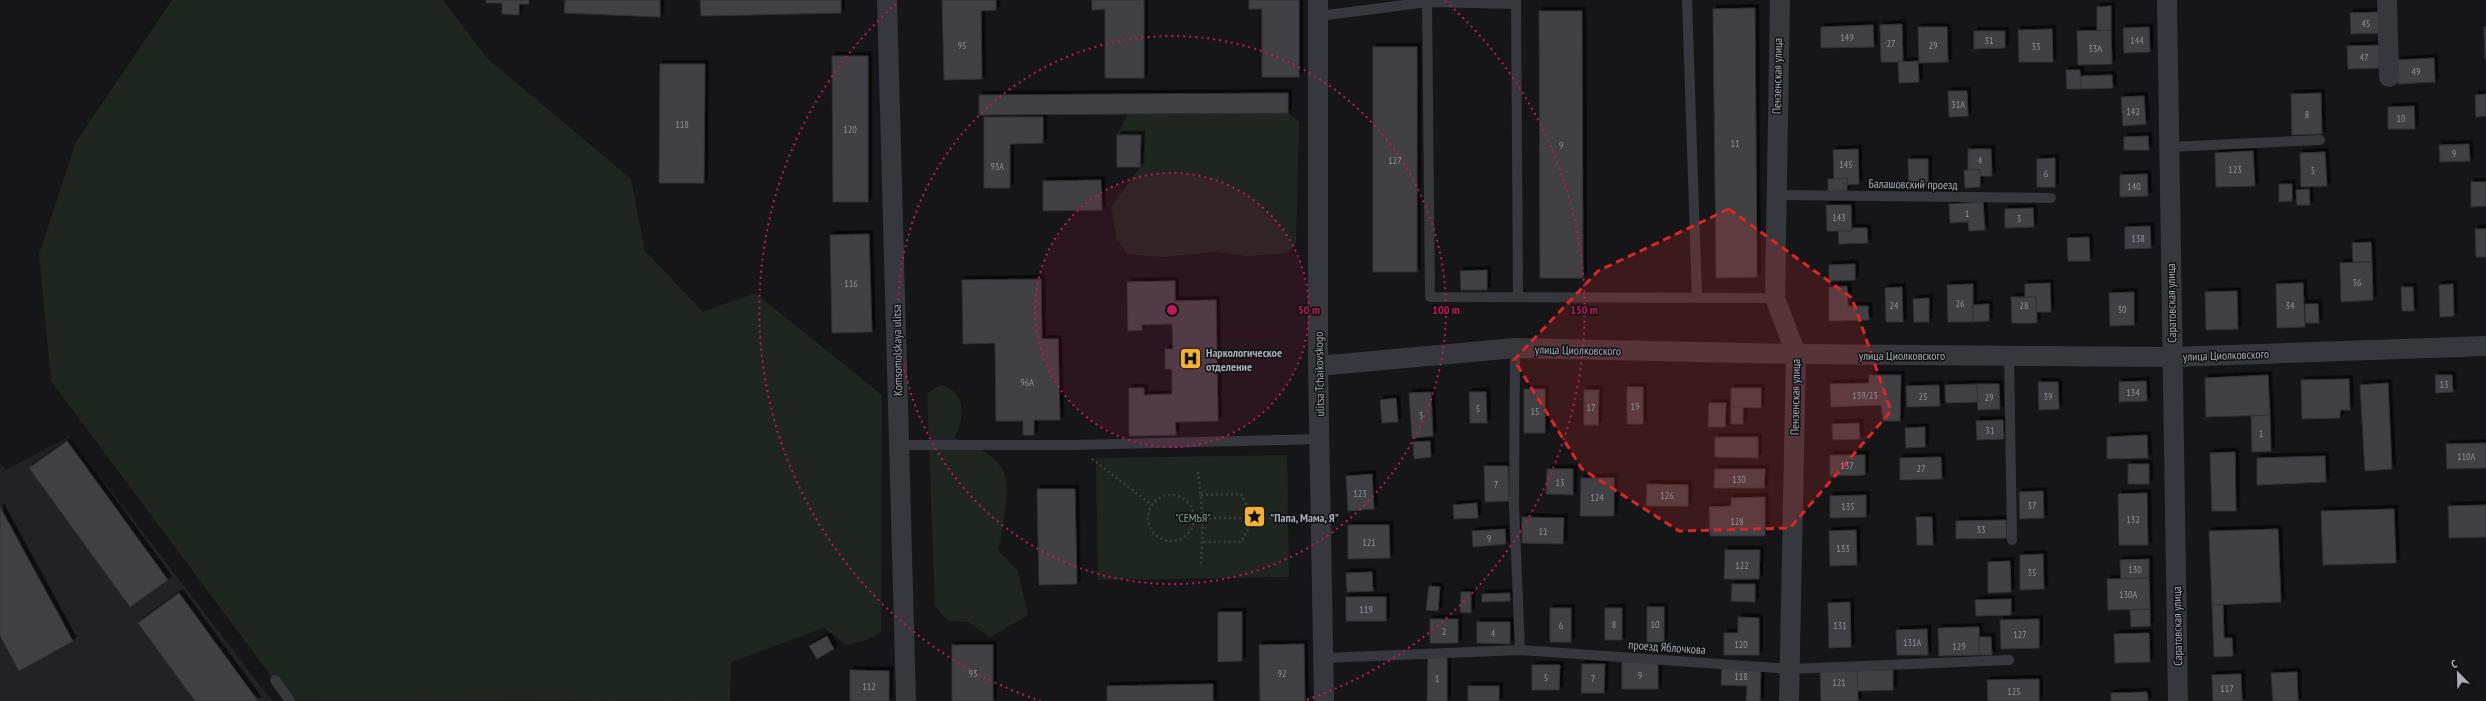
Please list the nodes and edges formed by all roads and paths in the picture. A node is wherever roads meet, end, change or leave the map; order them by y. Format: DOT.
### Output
graph roads {
  1 [pos="887,0"];
  2 [pos="1687,0"];
  3 [pos="1780,0"];
  4 [pos="2167,0"];
  5 [pos="2387,0"];
  6 [pos="1428,1"];
  7 [pos="1516,2"];
  8 [pos="1318,8"];
  9 [pos="2389,77"];
  10 [pos="2320,140"];
  11 [pos="2169,147"];
  12 [pos="1776,195"];
  13 [pos="2051,198"];
  14 [pos="1518,297"];
  15 [pos="1697,298"];
  16 [pos="1775,298"];
  17 [pos="2486,346"];
  18 [pos="1515,348"];
  19 [pos="1796,354"];
  20 [pos="2010,355"];
  21 [pos="2172,357"];
  22 [pos="1318,366"];
  23 [pos="1319,439"];
  24 [pos="899,445"];
  25 [pos="1073,445"];
  26 [pos="1198,472"];
  27 [pos="1201,495"];
  28 [pos="1152,505"];
  29 [pos="1194,518"];
  30 [pos="1203,518"];
  31 [pos="1254,518"];
  32 [pos="1321,518"];
  33 [pos="2012,540"];
  34 [pos="1201,542"];
  35 [pos="1201,567"];
  36 [pos="1520,650"];
  37 [pos="1324,658"];
  38 [pos="2009,660"];
  39 [pos="1790,669"];
  40 [pos="275,680"];
  41 [pos="290,701"];
  42 [pos="906,701"];
  43 [pos="1324,701"];
  44 [pos="1789,701"];
  45 [pos="2178,701"];
  1 -- 24 [label="street, Komsomolskaya ulitsa"];
  2 -- 15 [label="lane"];
  3 -- 12 [label="street, Пензенская улица"];
  4 -- 11 [label="street, Саратовская улица"];
  5 -- 9 [label="street"];
  6 -- 7 [label="lane"];
  6 -- 8 [label="lane"];
  6 -- 14 [label="lane"];
  7 -- 14 [label="lane"];
  8 -- 22 [label="street, ulitsa Tchaikovskogo"];
  10 -- 11 [label="lane"];
  11 -- 21 [label="street, Саратовская улица"];
  12 -- 13 [label="lane, Балашовский проезд"];
  12 -- 16 [label="street, Пензенская улица"];
  14 -- 15 [label="lane"];
  15 -- 16 [label="lane"];
  16 -- 19 [label="street, Пензенская улица"];
  17 -- 21 [label="street, улица Циолковского"];
  18 -- 19 [label="street, улица Циолковского"];
  18 -- 22 [label="street, улица Циолковского"];
  18 -- 36 [label="lane"];
  19 -- 20 [label="street, улица Циолковского"];
  19 -- 39 [label="street, Пензенская улица"];
  20 -- 21 [label="street, улица Циолковского"];
  20 -- 33 [label="lane"];
  21 -- 45 [label="street, Саратовская улица"];
  22 -- 23 [label="street, ulitsa Tchaikovskogo"];
  23 -- 25 [label="lane"];
  23 -- 32 [label="street, ulitsa Tchaikovskogo"];
  24 -- 25 [label="lane"];
  24 -- 42 [label="street, Komsomolskaya ulitsa"];
  25 -- 28 [label="path"];
  26 -- 27 [label="path"];
  27 -- 30 [label="path"];
  27 -- 31 [label="path"];
  28 -- 29 [label="path"];
  28 -- 29 [label="path"];
  29 -- 30 [label="path"];
  30 -- 31 [label="path"];
  30 -- 34 [label="path"];
  31 -- 32 [label="path"];
  31 -- 34 [label="path"];
  32 -- 37 [label="street, ulitsa Tchaikovskogo"];
  34 -- 35 [label="path"];
  36 -- 37 [label="lane, проезд Яблочкова"];
  36 -- 39 [label="lane, проезд Яблочкова"];
  37 -- 43 [label="street, ulitsa Tchaikovskogo"];
  38 -- 39 [label="lane, проезд Яблочкова"];
  39 -- 44 [label="street, Пензенская улица"];
  40 -- 41 [label="lane"];
}
